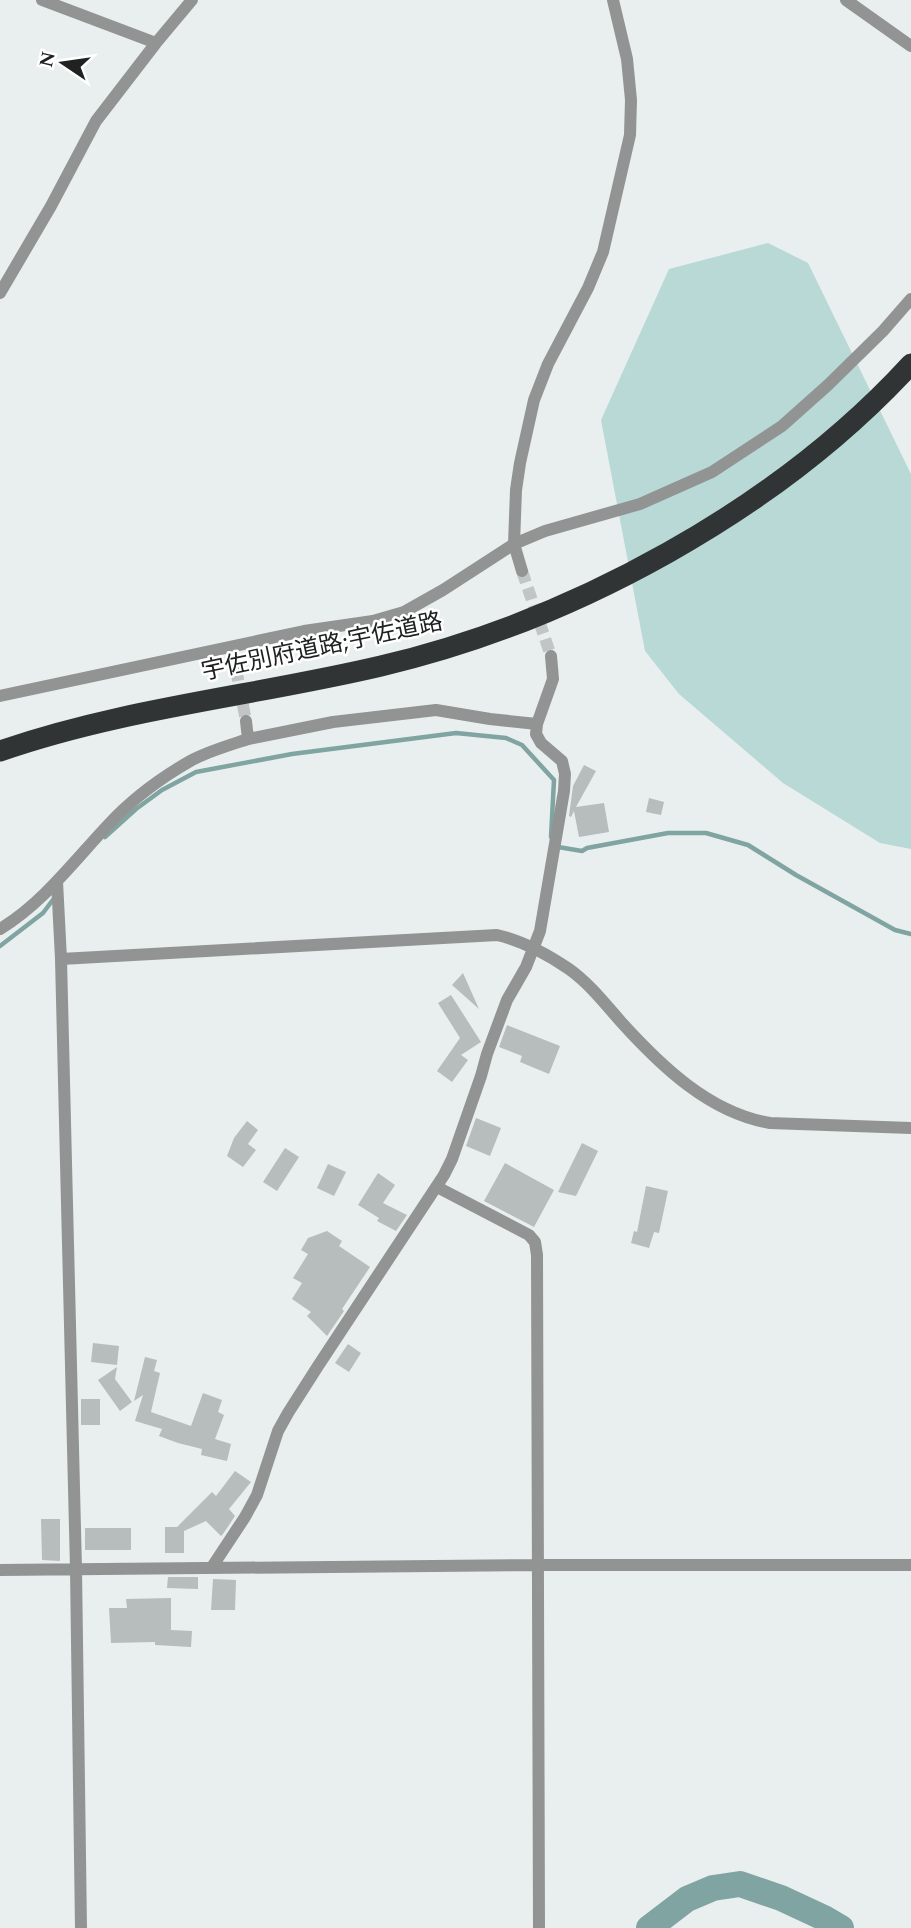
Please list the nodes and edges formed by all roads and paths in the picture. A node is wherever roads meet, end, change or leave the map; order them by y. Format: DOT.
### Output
graph roads {
  1 [pos="42,0"];
  2 [pos="192,0"];
  3 [pos="613,0"];
  4 [pos="846,0"];
  5 [pos="156,43"];
  6 [pos="911,46"];
  7 [pos="0,293"];
  8 [pos="911,299"];
  9 [pos="911,361"];
  10 [pos="514,544"];
  11 [pos="522,571"];
  12 [pos="231,647"];
  13 [pos="551,656"];
  14 [pos="236,669"];
  15 [pos="0,696"];
  16 [pos="246,721"];
  17 [pos="537,724"];
  18 [pos="248,739"];
  19 [pos="0,751"];
  20 [pos="57,881"];
  21 [pos="0,929"];
  22 [pos="535,948"];
  23 [pos="61,958"];
  24 [pos="911,1128"];
  25 [pos="437,1186"];
  26 [pos="537,1564"];
  27 [pos="911,1565"];
  28 [pos="212,1567"];
  29 [pos="76,1569"];
  30 [pos="0,1570"];
  31 [pos="81,1928"];
  32 [pos="539,1928"];
  1 -- 5 [label="street"];
  2 -- 5 [label="street"];
  3 -- 10 [label="street"];
  4 -- 6 [label="street"];
  5 -- 7 [label="street"];
  8 -- 10 [label="street"];
  9 -- 19 [label="highway, 宇佐別府道路;宇佐道路"];
  10 -- 11 [label="street"];
  10 -- 12 [label="street"];
  12 -- 14 [label="street"];
  12 -- 15 [label="street"];
  13 -- 17 [label="street"];
  16 -- 18 [label="street"];
  17 -- 18 [label="street"];
  17 -- 22 [label="street"];
  18 -- 20 [label="street"];
  20 -- 21 [label="street"];
  20 -- 23 [label="street"];
  22 -- 23 [label="street"];
  22 -- 24 [label="street"];
  22 -- 25 [label="street"];
  23 -- 29 [label="street"];
  25 -- 26 [label="street"];
  25 -- 28 [label="street"];
  26 -- 27 [label="street"];
  26 -- 28 [label="street"];
  26 -- 32 [label="street"];
  28 -- 29 [label="street"];
  29 -- 30 [label="street"];
  29 -- 31 [label="street"];
}
